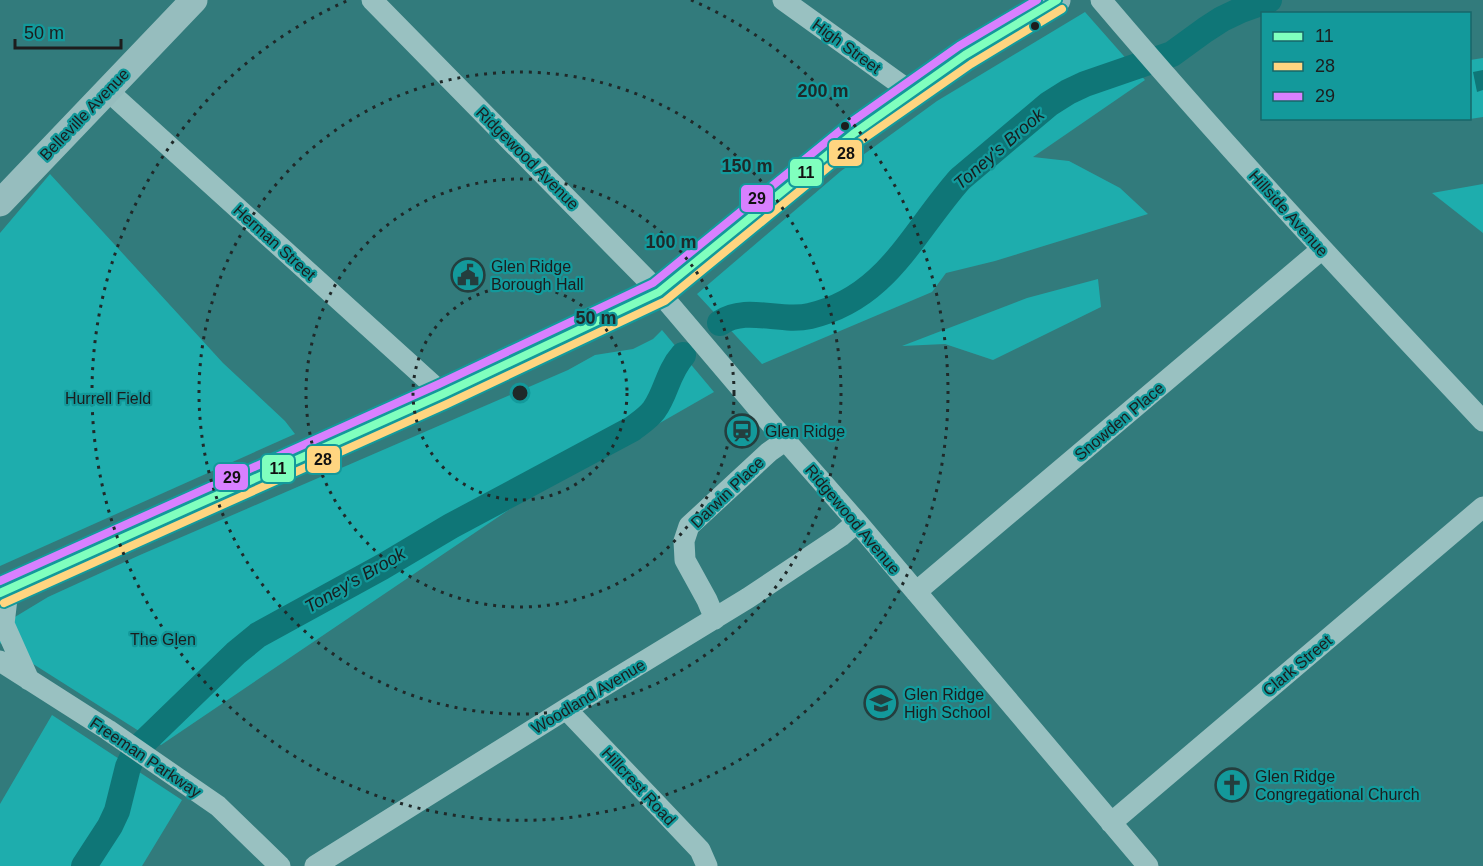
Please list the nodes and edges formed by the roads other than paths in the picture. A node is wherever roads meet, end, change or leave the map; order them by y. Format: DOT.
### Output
graph roads {
  1 [pos="194,0"];
  2 [pos="372,0"];
  3 [pos="783,0"];
  4 [pos="1055,0"];
  5 [pos="1101,0"];
  6 [pos="106,90"];
  7 [pos="911,92"];
  8 [pos="0,203"];
  9 [pos="1322,249"];
  10 [pos="659,292"];
  11 [pos="443,394"];
  12 [pos="1483,421"];
  13 [pos="786,440"];
  14 [pos="1483,507"];
  15 [pos="857,522"];
  16 [pos="4,592"];
  17 [pos="916,592"];
  18 [pos="715,619"];
  19 [pos="0,661"];
  20 [pos="29,680"];
  21 [pos="566,709"];
  22 [pos="1111,823"];
  23 [pos="280,866"];
  24 [pos="315,866"];
  25 [pos="707,866"];
  26 [pos="1148,866"];
  1 -- 6 [label="main road, Belleville Avenue"];
  2 -- 10 [label="street, Ridgewood Avenue"];
  3 -- 7 [label="street, High Street"];
  4 -- 7 [label="main road"];
  5 -- 9 [label="street, Hillside Avenue"];
  6 -- 8 [label="main road, Belleville Avenue"];
  6 -- 11 [label="street, Herman Street"];
  7 -- 10 [label="main road"];
  9 -- 12 [label="street, Hillside Avenue"];
  9 -- 17 [label="street, Snowden Place"];
  10 -- 11 [label="main road"];
  10 -- 13 [label="street, Ridgewood Avenue"];
  11 -- 16 [label="main road"];
  13 -- 15 [label="street, Ridgewood Avenue"];
  13 -- 18 [label="street, Darwin Place"];
  14 -- 22 [label="street, Clark Street"];
  15 -- 17 [label="street, Ridgewood Avenue"];
  15 -- 18 [label="street, Woodland Avenue"];
  16 -- 20 [label="street"];
  17 -- 22 [label="street, Ridgewood Avenue"];
  18 -- 21 [label="street, Woodland Avenue"];
  19 -- 20 [label="street, Freeman Parkway"];
  20 -- 23 [label="street, Freeman Parkway"];
  21 -- 24 [label="street, Woodland Avenue"];
  21 -- 25 [label="street, Hillcrest Road"];
  22 -- 26 [label="street, Ridgewood Avenue"];
}
